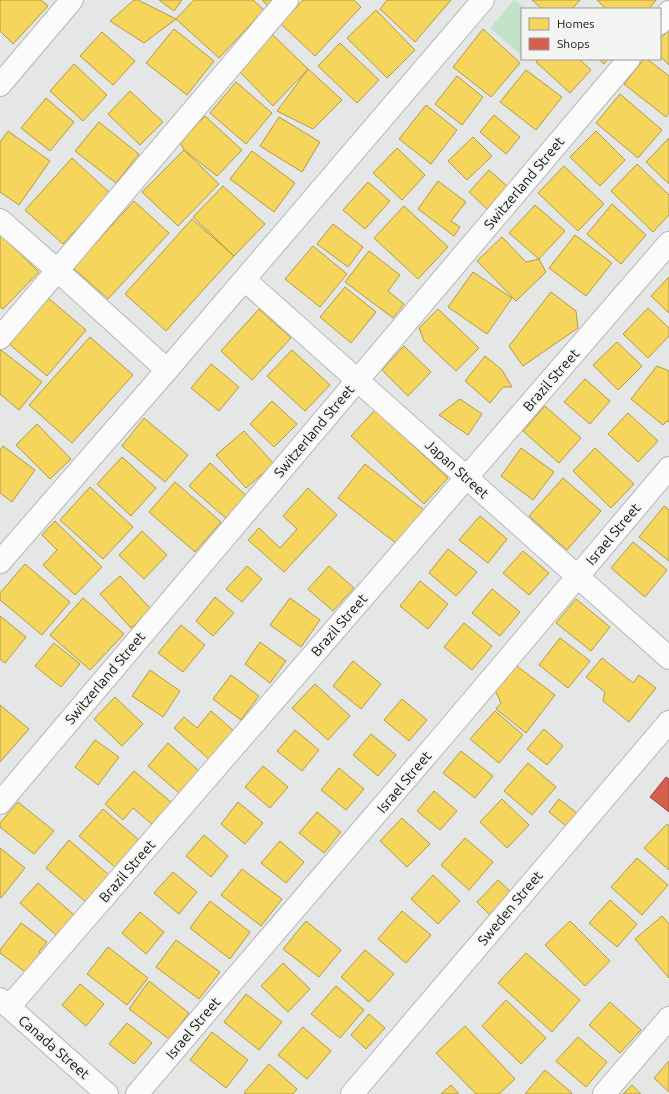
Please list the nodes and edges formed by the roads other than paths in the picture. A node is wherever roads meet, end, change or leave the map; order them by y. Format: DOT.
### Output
graph roads {
  1 [pos="72,0"];
  2 [pos="286,0"];
  3 [pos="483,0"];
  4 [pos="669,12"];
  5 [pos="661,21"];
  6 [pos="628,60"];
  7 [pos="0,84"];
  8 [pos="0,220"];
  9 [pos="669,243"];
  10 [pos="58,271"];
  11 [pos="245,280"];
  12 [pos="0,338"];
  13 [pos="167,370"];
  14 [pos="358,380"];
  15 [pos="669,468"];
  16 [pos="467,478"];
  17 [pos="0,562"];
  18 [pos="578,577"];
  19 [pos="669,658"];
  20 [pos="669,722"];
  21 [pos="0,803"];
  22 [pos="5,1004"];
  23 [pos="669,1018"];
  24 [pos="107,1094"];
  25 [pos="137,1094"];
  26 [pos="352,1094"];
  27 [pos="604,1094"];
  1 -- 7 [label="street"];
  2 -- 10 [label="street"];
  3 -- 11 [label="street"];
  4 -- 5 [label="street"];
  6 -- 14 [label="street, Switzerland Street"];
  8 -- 10 [label="street"];
  9 -- 16 [label="street, Brazil Street"];
  10 -- 12 [label="street"];
  10 -- 13 [label="street"];
  11 -- 13 [label="street"];
  11 -- 14 [label="street, Japan Street"];
  13 -- 17 [label="street"];
  14 -- 16 [label="street, Japan Street"];
  14 -- 21 [label="street, Switzerland Street"];
  15 -- 18 [label="street, Israel Street"];
  16 -- 18 [label="street, Japan Street"];
  16 -- 22 [label="street, Brazil Street"];
  18 -- 19 [label="street, Japan Street"];
  18 -- 25 [label="street, Israel Street"];
  20 -- 26 [label="street, Sweden Street"];
  22 -- 24 [label="street, Canada Street"];
  23 -- 27 [label="street"];
}
